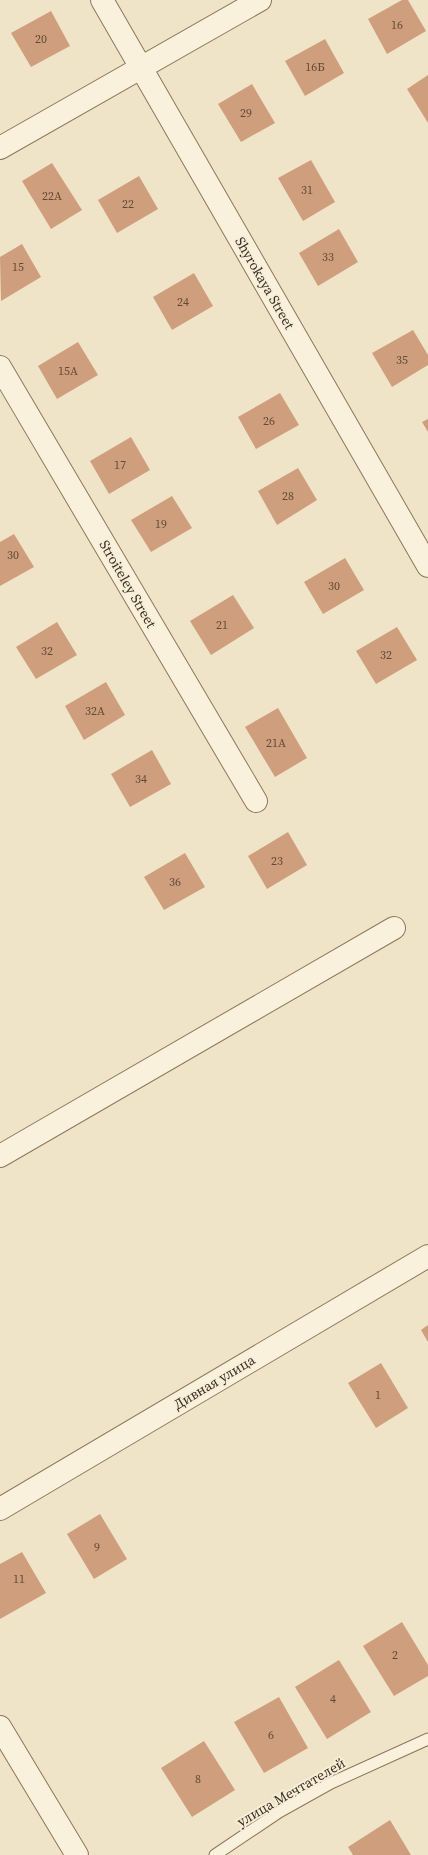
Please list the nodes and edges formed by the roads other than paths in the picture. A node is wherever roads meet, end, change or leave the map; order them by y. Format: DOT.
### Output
graph roads {
  1 [pos="102,0"];
  2 [pos="260,0"];
  3 [pos="142,68"];
  4 [pos="0,148"];
  5 [pos="0,367"];
  6 [pos="428,566"];
  7 [pos="256,801"];
  8 [pos="394,928"];
  9 [pos="0,1156"];
  10 [pos="428,1256"];
  11 [pos="0,1509"];
  12 [pos="0,1727"];
  13 [pos="428,1739"];
  14 [pos="77,1855"];
  15 [pos="215,1855"];
  1 -- 3 [label="street, Shyrokaya Street"];
  2 -- 3 [label="street"];
  3 -- 4 [label="street"];
  3 -- 6 [label="street, Shyrokaya Street"];
  5 -- 7 [label="street, Stroiteley Street"];
  8 -- 9 [label="street"];
  10 -- 11 [label="street, Дивная улица"];
  12 -- 14 [label="street"];
  13 -- 15 [label="lane, улица Мечтателей"];
}
